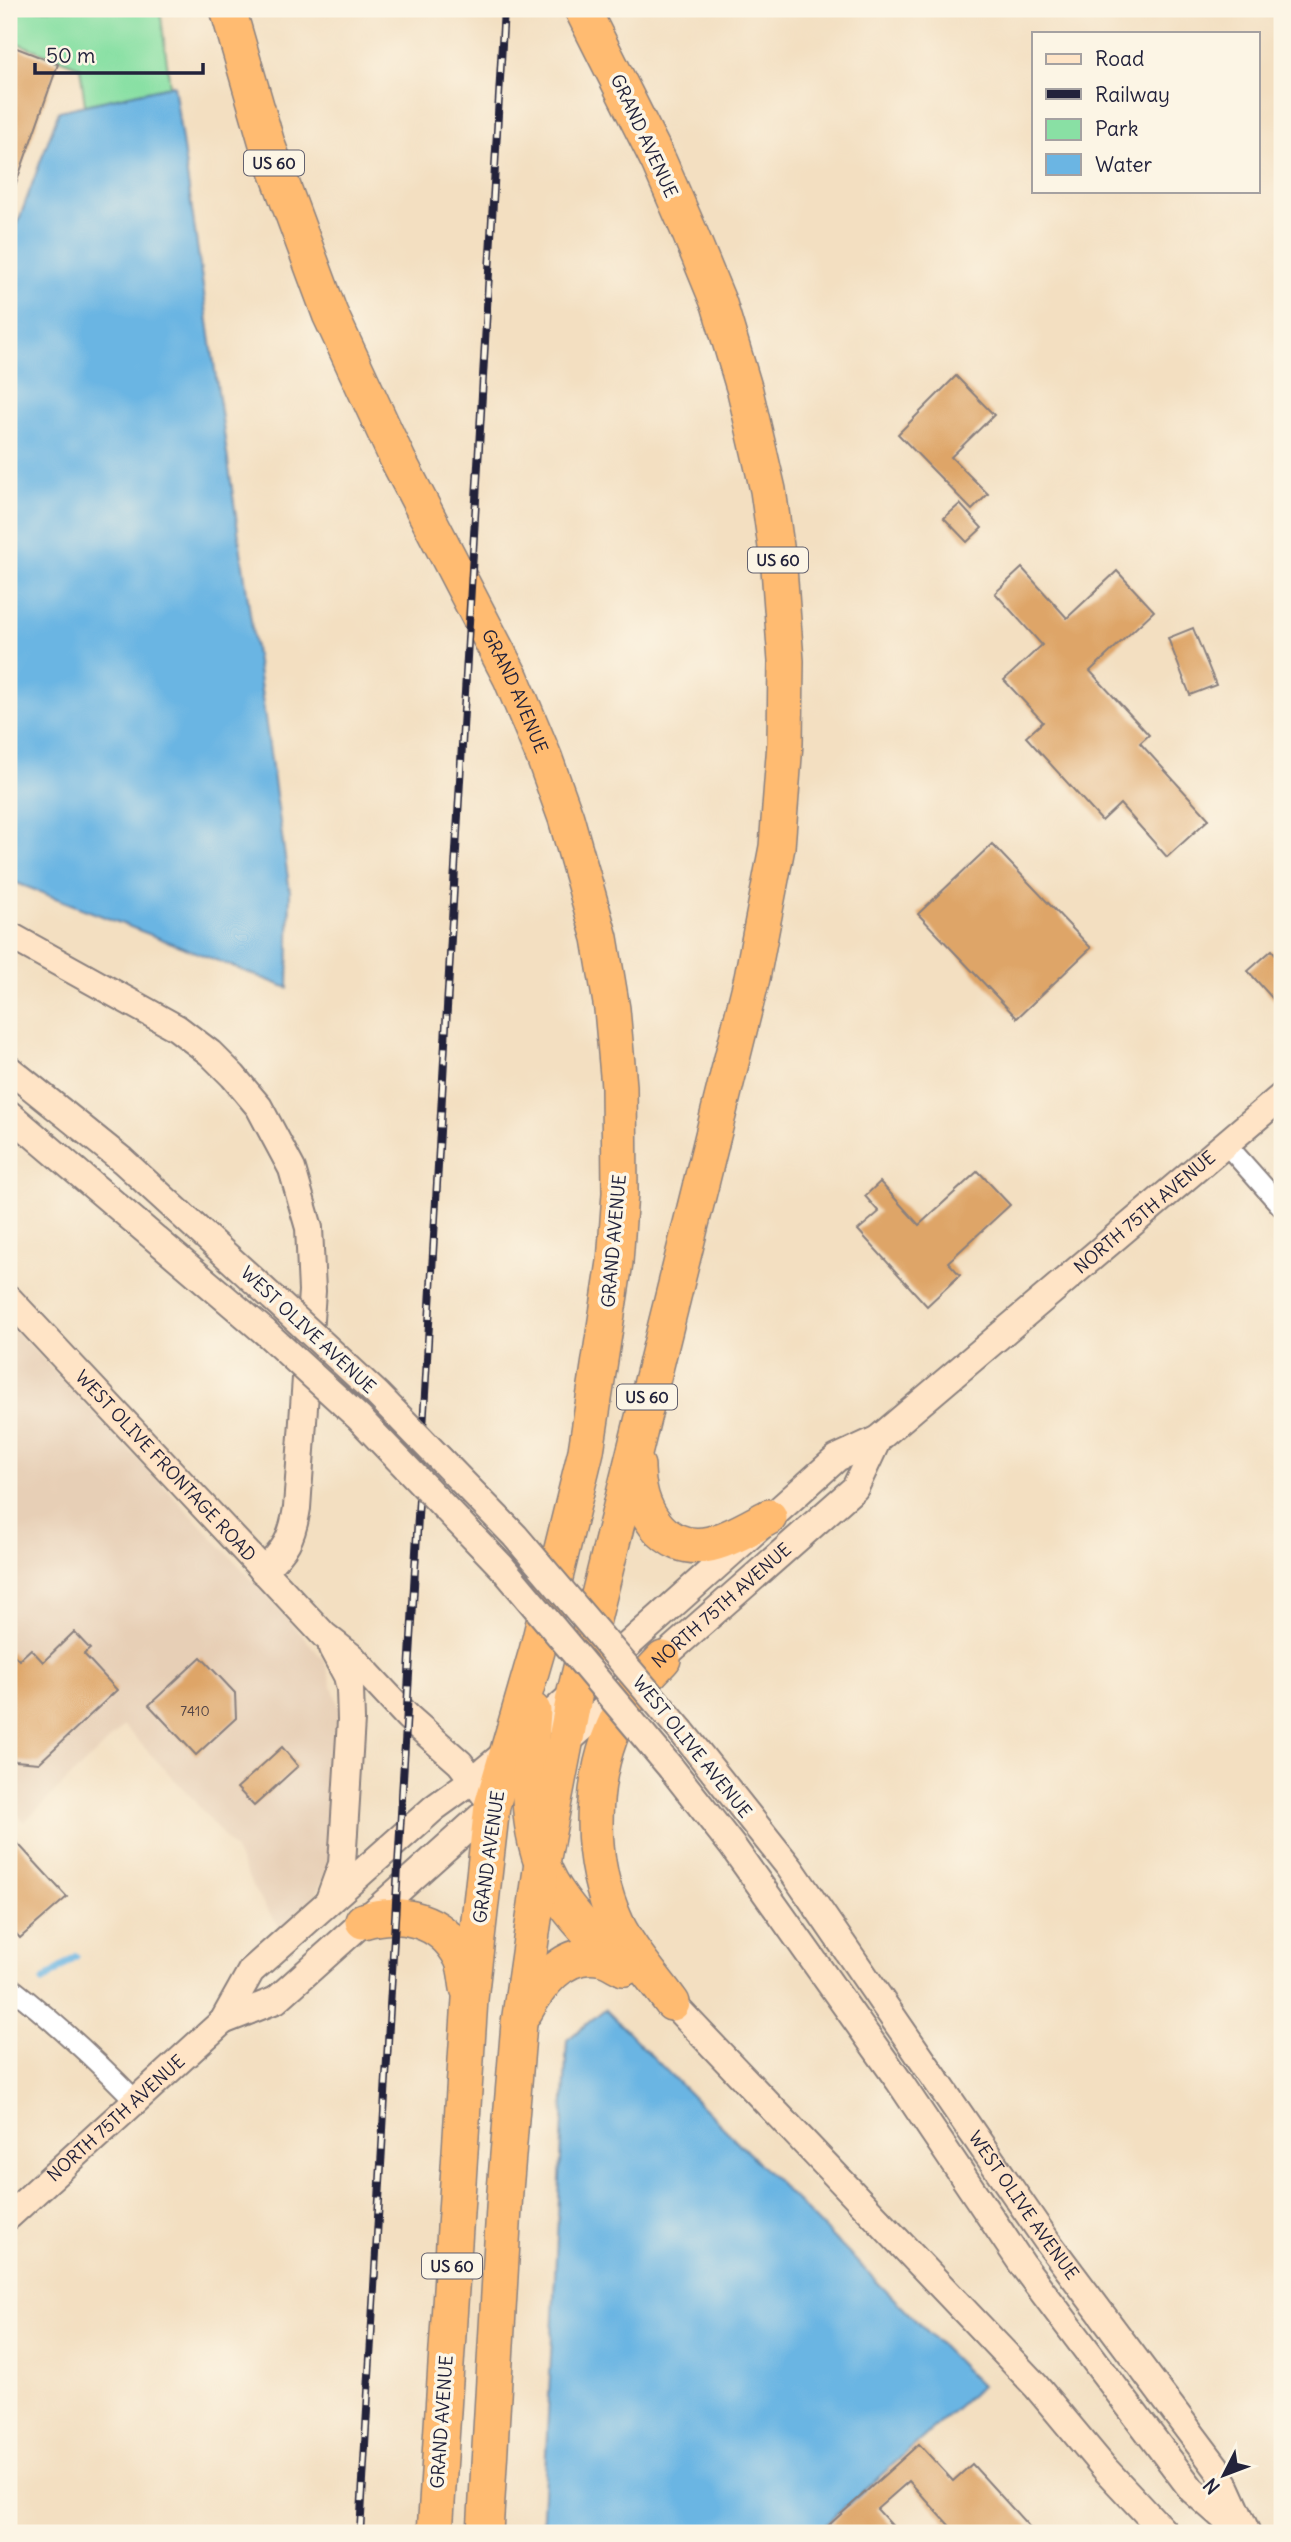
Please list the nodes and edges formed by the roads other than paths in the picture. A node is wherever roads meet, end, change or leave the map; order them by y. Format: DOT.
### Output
graph roads {
  1 [pos="228,9"];
  2 [pos="582,9"];
  3 [pos="9,935"];
  4 [pos="9,1069"];
  5 [pos="1282,1096"];
  6 [pos="9,1114"];
  7 [pos="1226,1144"];
  8 [pos="1282,1207"];
  9 [pos="9,1299"];
  10 [pos="638,1434"];
  11 [pos="878,1439"];
  12 [pos="769,1517"];
  13 [pos="263,1571"];
  14 [pos="324,1634"];
  15 [pos="663,1659"];
  16 [pos="575,1692"];
  17 [pos="565,1743"];
  18 [pos="523,1752"];
  19 [pos="483,1793"];
  20 [pos="542,1863"];
  21 [pos="328,1903"];
  22 [pos="537,1908"];
  23 [pos="363,1921"];
  24 [pos="624,1968"];
  25 [pos="9,1986"];
  26 [pos="470,1999"];
  27 [pos="672,2003"];
  28 [pos="223,2021"];
  29 [pos="519,2023"];
  30 [pos="135,2100"];
  31 [pos="9,2216"];
  32 [pos="435,2533"];
  33 [pos="485,2533"];
  34 [pos="1165,2533"];
  35 [pos="1241,2533"];
  36 [pos="1247,2533"];
  1 -- 18 [label="highway, GRAND AVENUE / US 60"];
  2 -- 10 [label="highway, GRAND AVENUE / US 60"];
  3 -- 13 [label="main road"];
  4 -- 36 [label="main road, WEST OLIVE AVENUE, bridge"];
  5 -- 7 [label="main road, NORTH 75TH AVENUE"];
  6 -- 35 [label="main road, WEST OLIVE AVENUE, bridge"];
  7 -- 8 [label="street"];
  7 -- 11 [label="main road, NORTH 75TH AVENUE"];
  9 -- 13 [label="main road, WEST OLIVE FRONTAGE ROAD"];
  10 -- 12 [label="highway"];
  10 -- 16 [label="highway, GRAND AVENUE / US 60"];
  11 -- 12 [label="main road, NORTH 75TH AVENUE"];
  11 -- 15 [label="main road, NORTH 75TH AVENUE"];
  12 -- 16 [label="main road, NORTH 75TH AVENUE"];
  13 -- 14 [label="main road, WEST OLIVE FRONTAGE ROAD"];
  14 -- 19 [label="main road"];
  14 -- 21 [label="main road"];
  15 -- 17 [label="main road, NORTH 75TH AVENUE"];
  15 -- 27 [label="highway"];
  16 -- 17 [label="highway, GRAND AVENUE / US 60"];
  16 -- 18 [label="main road, NORTH 75TH AVENUE"];
  17 -- 18 [label="main road, NORTH 75TH AVENUE"];
  17 -- 20 [label="highway, GRAND AVENUE / US 60"];
  18 -- 19 [label="highway, GRAND AVENUE / US 60"];
  18 -- 20 [label="highway"];
  19 -- 21 [label="main road, NORTH 75TH AVENUE"];
  19 -- 22 [label="highway"];
  19 -- 23 [label="main road, NORTH 75TH AVENUE"];
  19 -- 26 [label="highway, GRAND AVENUE / US 60"];
  20 -- 22 [label="highway, GRAND AVENUE / US 60"];
  20 -- 24 [label="highway"];
  21 -- 28 [label="main road, NORTH 75TH AVENUE"];
  22 -- 29 [label="highway, GRAND AVENUE / US 60"];
  23 -- 26 [label="highway"];
  23 -- 28 [label="main road, NORTH 75TH AVENUE"];
  24 -- 27 [label="highway"];
  24 -- 29 [label="highway"];
  25 -- 30 [label="street"];
  26 -- 32 [label="highway, GRAND AVENUE / US 60"];
  27 -- 34 [label="main road"];
  28 -- 30 [label="main road, NORTH 75TH AVENUE"];
  29 -- 33 [label="highway, GRAND AVENUE / US 60"];
  30 -- 31 [label="main road, NORTH 75TH AVENUE"];
}
